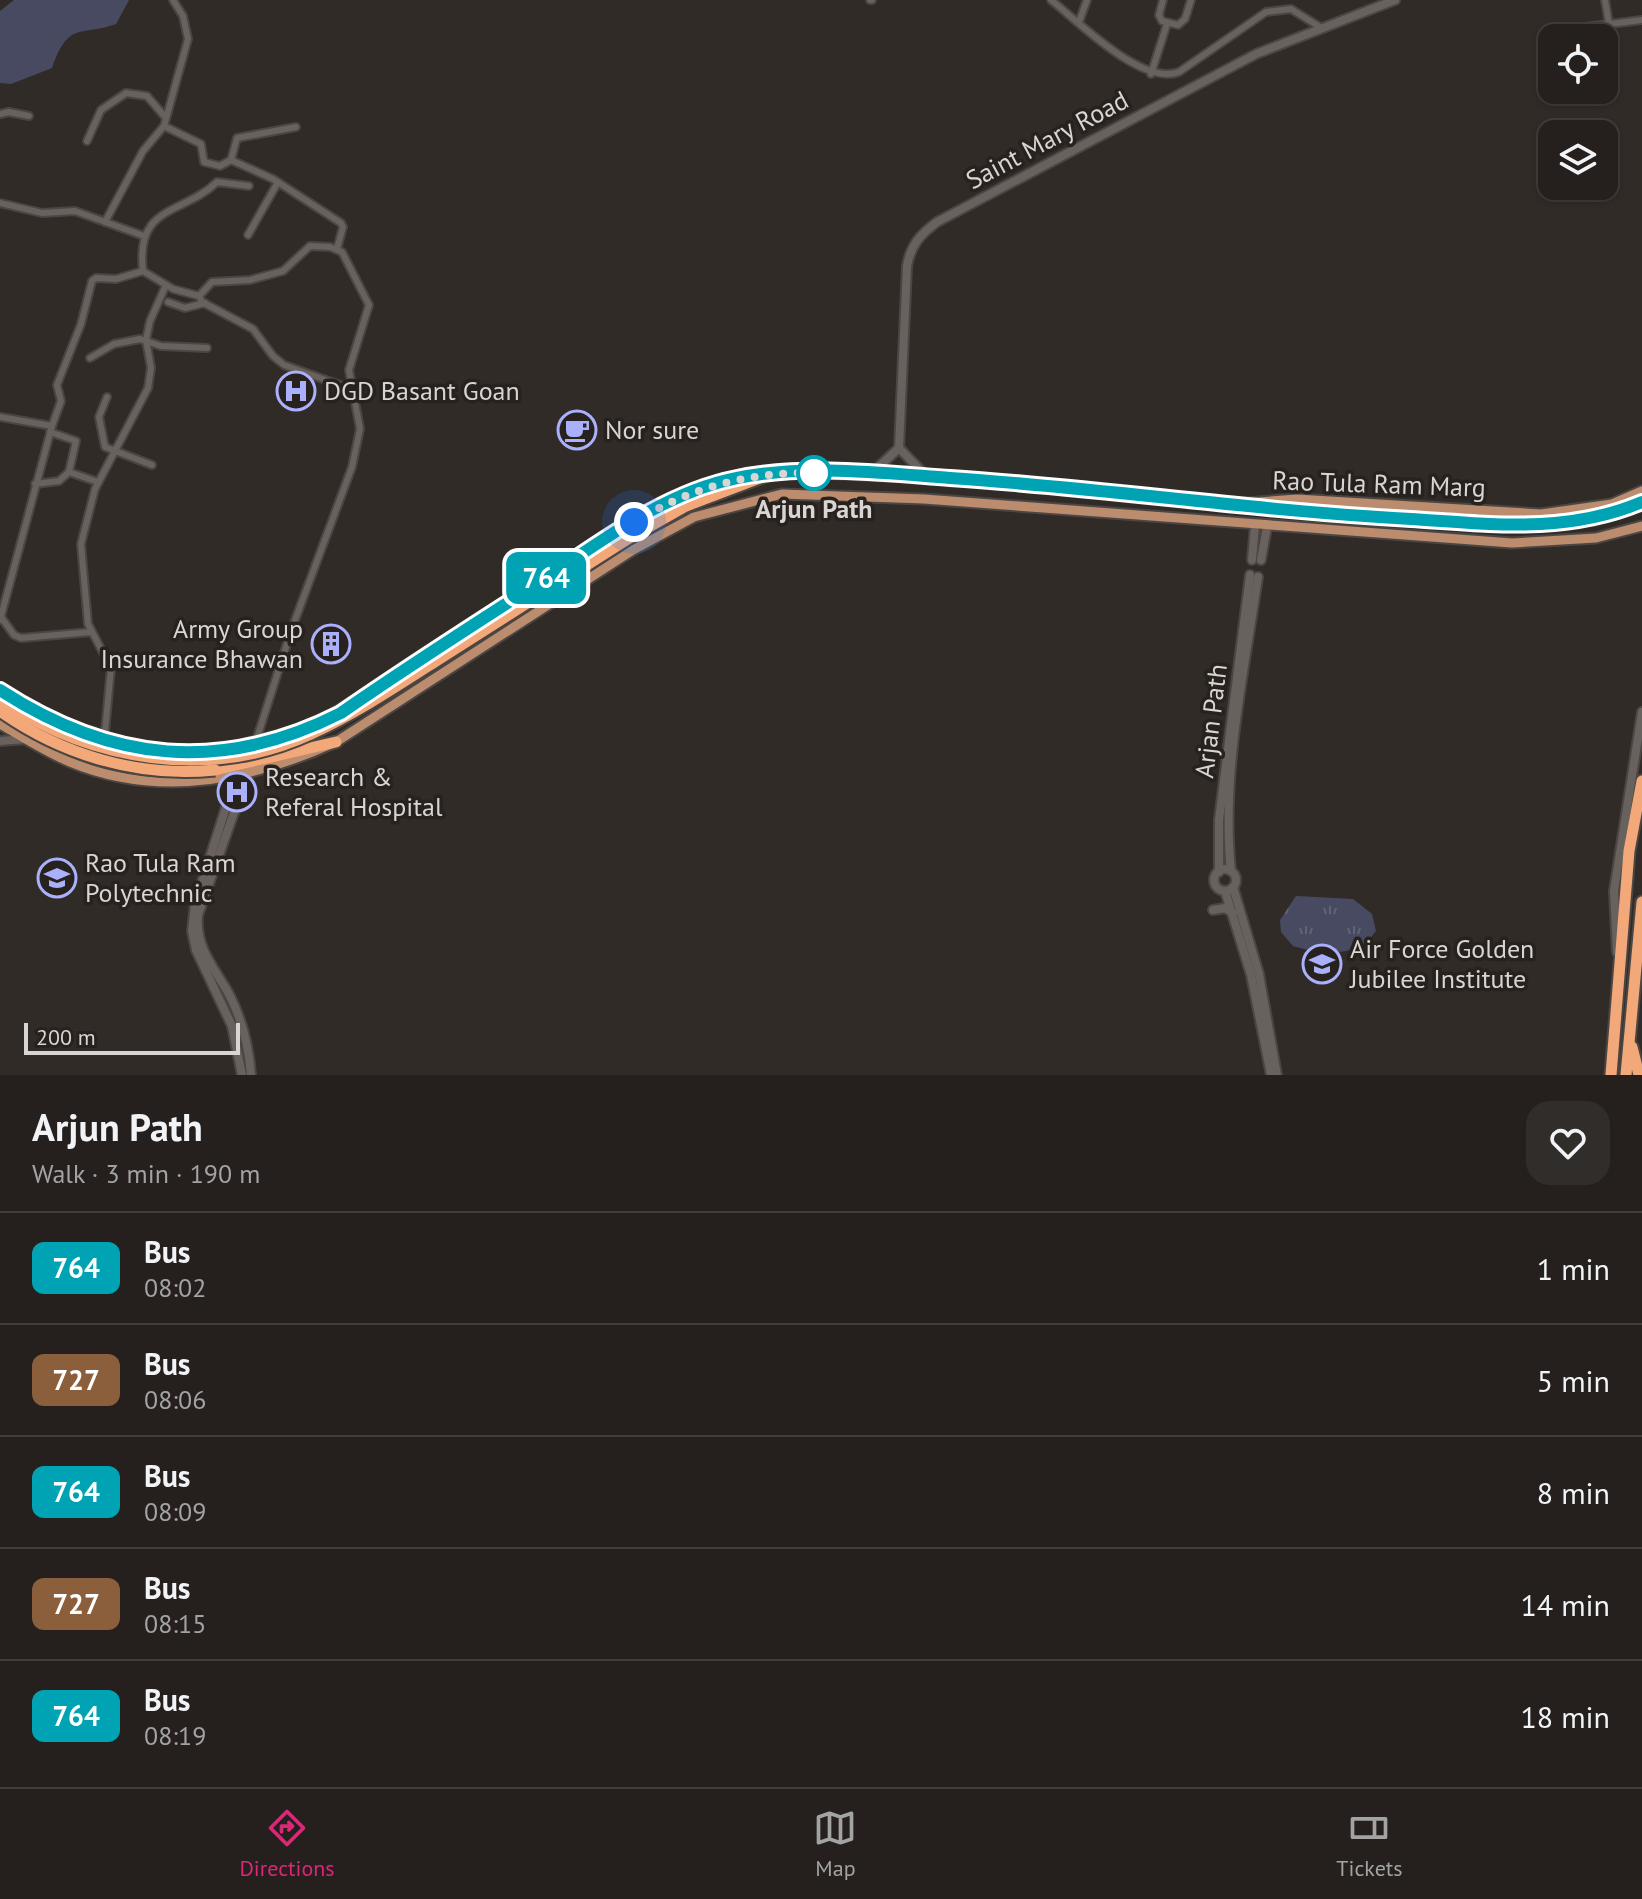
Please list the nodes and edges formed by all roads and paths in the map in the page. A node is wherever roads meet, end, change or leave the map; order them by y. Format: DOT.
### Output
graph roads {
  1 [pos="173,0"];
  2 [pos="1051,0"];
  3 [pos="1087,0"];
  4 [pos="1163,0"];
  5 [pos="1191,0"];
  6 [pos="1293,0"];
  7 [pos="1395,0"];
  8 [pos="1605,0"];
  9 [pos="1291,9"];
  10 [pos="1642,20"];
  11 [pos="1079,22"];
  12 [pos="1167,24"];
  13 [pos="1609,24"];
  14 [pos="1320,27"];
  15 [pos="1151,74"];
  16 [pos="0,114"];
  17 [pos="29,116"];
  18 [pos="166,118"];
  19 [pos="164,126"];
  20 [pos="296,127"];
  21 [pos="87,141"];
  22 [pos="231,160"];
  23 [pos="278,182"];
  24 [pos="249,186"];
  25 [pos="0,203"];
  26 [pos="105,222"];
  27 [pos="248,235"];
  28 [pos="144,236"];
  29 [pos="337,249"];
  30 [pos="143,271"];
  31 [pos="166,285"];
  32 [pos="199,296"];
  33 [pos="168,302"];
  34 [pos="205,303"];
  35 [pos="146,340"];
  36 [pos="207,348"];
  37 [pos="90,358"];
  38 [pos="351,389"];
  39 [pos="107,397"];
  40 [pos="0,417"];
  41 [pos="51,429"];
  42 [pos="899,448"];
  43 [pos="113,450"];
  44 [pos="152,465"];
  45 [pos="69,472"];
  46 [pos="773,473"];
  47 [pos="872,473"];
  48 [pos="926,476"];
  49 [pos="98,482"];
  50 [pos="35,484"];
  51 [pos="1642,491"];
  52 [pos="1642,502"];
  53 [pos="1220,505"];
  54 [pos="1255,526"];
  55 [pos="1267,527"];
  56 [pos="1641,527"];
  57 [pos="1,618"];
  58 [pos="91,632"];
  59 [pos="0,690"];
  60 [pos="0,700"];
  61 [pos="30,709"];
  62 [pos="0,711"];
  63 [pos="1642,712"];
  64 [pos="0,724"];
  65 [pos="15,732"];
  66 [pos="86,736"];
  67 [pos="27,739"];
  68 [pos="0,741"];
  69 [pos="104,742"];
  70 [pos="336,742"];
  71 [pos="255,745"];
  72 [pos="71,763"];
  73 [pos="249,774"];
  74 [pos="221,778"];
  75 [pos="1642,781"];
  76 [pos="233,801"];
  77 [pos="1231,871"];
  78 [pos="1219,872"];
  79 [pos="1229,889"];
  80 [pos="1642,902"];
  81 [pos="1213,910"];
  82 [pos="1234,914"];
  83 [pos="200,952"];
  84 [pos="1642,955"];
  85 [pos="1619,988"];
  86 [pos="1638,993"];
  87 [pos="1630,1039"];
  88 [pos="242,1075"];
  89 [pos="251,1075"];
  90 [pos="1274,1075"];
  91 [pos="1611,1075"];
  92 [pos="1626,1075"];
  93 [pos="1639,1075"];
  1 -- 18 [label="street"];
  2 -- 11 [label="street"];
  3 -- 11 [label="street"];
  4 -- 12 [label="street"];
  5 -- 12 [label="street"];
  6 -- 9 [label="street"];
  7 -- 14 [label="main road, Saint Mary Road"];
  8 -- 13 [label="street"];
  9 -- 14 [label="street"];
  9 -- 15 [label="street"];
  10 -- 13 [label="street"];
  11 -- 15 [label="street"];
  12 -- 15 [label="street"];
  14 -- 42 [label="main road, Saint Mary Road"];
  16 -- 17 [label="street"];
  18 -- 19 [label="street"];
  18 -- 21 [label="street"];
  19 -- 22 [label="street"];
  19 -- 26 [label="street"];
  20 -- 22 [label="street"];
  22 -- 23 [label="street"];
  23 -- 27 [label="street"];
  23 -- 29 [label="street"];
  24 -- 28 [label="street"];
  25 -- 26 [label="street"];
  26 -- 28 [label="street"];
  28 -- 30 [label="street"];
  29 -- 32 [label="street"];
  29 -- 38 [label="street"];
  30 -- 31 [label="street"];
  30 -- 41 [label="street"];
  31 -- 32 [label="street"];
  31 -- 35 [label="street"];
  32 -- 34 [label="street"];
  33 -- 34 [label="street"];
  34 -- 38 [label="street"];
  35 -- 36 [label="street"];
  35 -- 37 [label="street"];
  35 -- 43 [label="street"];
  38 -- 71 [label="street"];
  39 -- 43 [label="street"];
  40 -- 41 [label="street"];
  41 -- 45 [label="street"];
  41 -- 50 [label="street"];
  42 -- 47 [label="main road"];
  42 -- 48 [label="main road"];
  43 -- 44 [label="street"];
  43 -- 49 [label="street"];
  45 -- 49 [label="street"];
  45 -- 50 [label="street"];
  46 -- 47 [label="main road, Rao Tula Ram Marg"];
  46 -- 60 [label="highway, bridge"];
  46 -- 71 [label="main road, Rao Tula Ram Marg"];
  47 -- 48 [label="main road, Rao Tula Ram Marg"];
  48 -- 53 [label="main road, Rao Tula Ram Marg"];
  49 -- 58 [label="street"];
  50 -- 57 [label="street"];
  51 -- 53 [label="main road, Rao Tula Ram Marg"];
  52 -- 53 [label="main road"];
  54 -- 55 [label="main road, Rao Tula Ram Marg"];
  54 -- 55 [label="main road"];
  54 -- 70 [label="main road, Rao Tula Ram Marg"];
  55 -- 56 [label="main road, Rao Tula Ram Marg"];
  57 -- 58 [label="street"];
  58 -- 69 [label="street"];
  59 -- 61 [label="main road, Rao Tula Ram Marg"];
  61 -- 65 [label="main road"];
  61 -- 66 [label="main road, Rao Tula Ram Marg"];
  62 -- 70 [label="highway, bridge"];
  63 -- 85 [label="main road"];
  64 -- 65 [label="main road, Rao Tula Ram Marg"];
  65 -- 67 [label="main road, Rao Tula Ram Marg"];
  66 -- 69 [label="main road, Rao Tula Ram Marg"];
  66 -- 72 [label="main road"];
  67 -- 68 [label="main road"];
  67 -- 72 [label="main road, Rao Tula Ram Marg"];
  69 -- 71 [label="main road, Rao Tula Ram Marg"];
  70 -- 73 [label="main road, Rao Tula Ram Marg"];
  72 -- 74 [label="main road, Rao Tula Ram Marg"];
  73 -- 74 [label="main road, Rao Tula Ram Marg"];
  73 -- 76 [label="main road"];
  74 -- 76 [label="main road"];
  75 -- 85 [label="highway"];
  76 -- 83 [label="main road"];
  77 -- 78 [label="main road"];
  77 -- 78 [label="main road, Arjan Path"];
  77 -- 79 [label="main road, Arjan Path"];
  78 -- 79 [label="main road, Arjan Path"];
  79 -- 82 [label="main road"];
  79 -- 90 [label="main road"];
  80 -- 86 [label="highway"];
  81 -- 82 [label="main road"];
  82 -- 90 [label="main road"];
  83 -- 88 [label="main road"];
  83 -- 89 [label="main road"];
  84 -- 86 [label="main road"];
  85 -- 91 [label="highway"];
  86 -- 87 [label="highway"];
  87 -- 92 [label="highway"];
  87 -- 93 [label="highway"];
}
